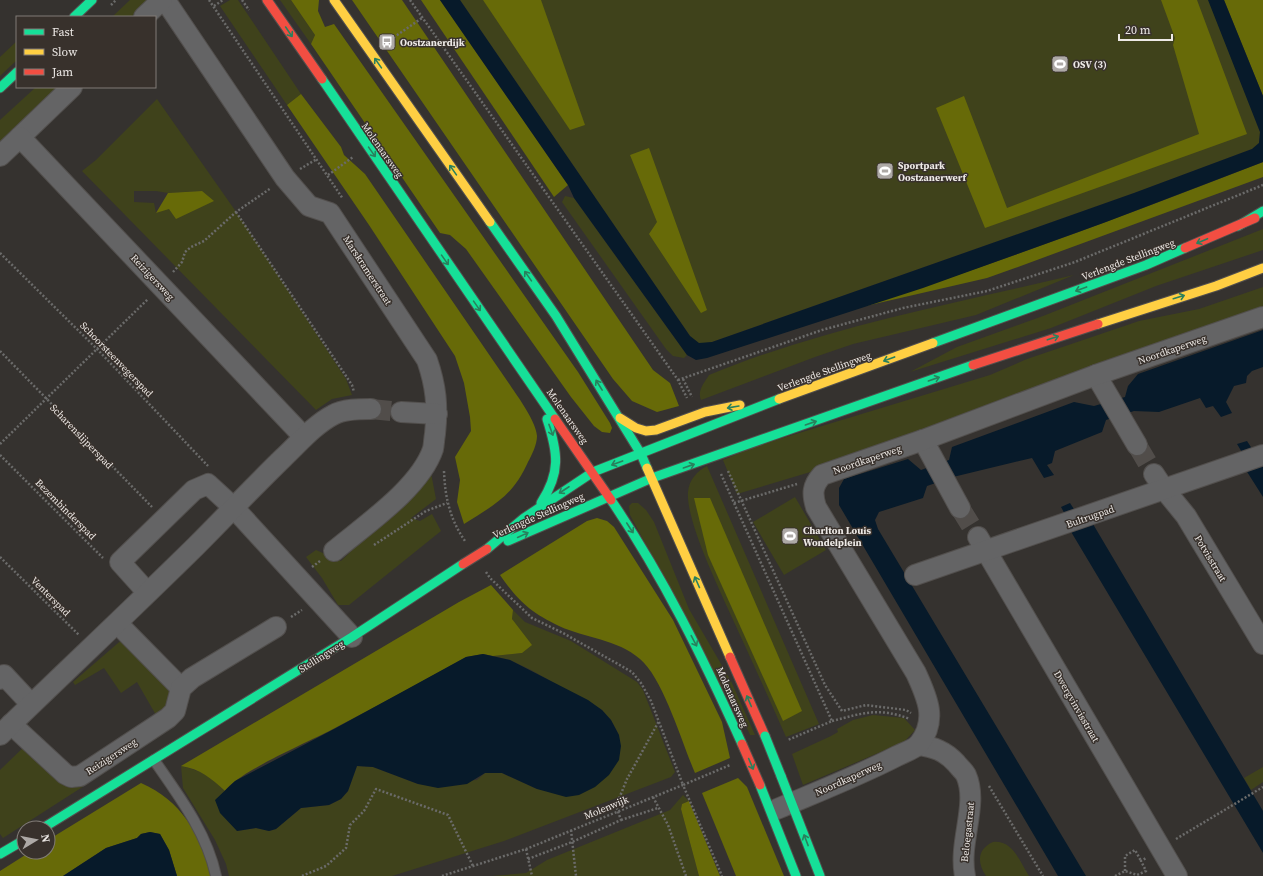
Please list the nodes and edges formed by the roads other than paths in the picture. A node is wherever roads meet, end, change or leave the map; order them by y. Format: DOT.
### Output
graph roads {
  1 [pos="92,0"];
  2 [pos="162,0"];
  3 [pos="165,0"];
  4 [pos="267,0"];
  5 [pos="334,0"];
  6 [pos="75,16"];
  7 [pos="145,16"];
  8 [pos="16,73"];
  9 [pos="0,88"];
  10 [pos="71,88"];
  11 [pos="20,137"];
  12 [pos="0,156"];
  13 [pos="1263,211"];
  14 [pos="1263,215"];
  15 [pos="1238,226"];
  16 [pos="1263,268"];
  17 [pos="1263,317"];
  18 [pos="1096,375"];
  19 [pos="538,394"];
  20 [pos="785,397"];
  21 [pos="365,409"];
  22 [pos="400,412"];
  23 [pos="437,414"];
  24 [pos="620,418"];
  25 [pos="304,438"];
  26 [pos="1137,445"];
  27 [pos="927,448"];
  28 [pos="641,454"];
  29 [pos="1256,457"];
  30 [pos="593,472"];
  31 [pos="652,478"];
  32 [pos="1159,482"];
  33 [pos="608,496"];
  34 [pos="233,507"];
  35 [pos="960,508"];
  36 [pos="536,510"];
  37 [pos="982,543"];
  38 [pos="487,550"];
  39 [pos="334,551"];
  40 [pos="915,574"];
  41 [pos="147,592"];
  42 [pos="118,624"];
  43 [pos="276,627"];
  44 [pos="352,636"];
  45 [pos="1263,644"];
  46 [pos="0,679"];
  47 [pos="181,688"];
  48 [pos="31,704"];
  49 [pos="6,730"];
  50 [pos="918,745"];
  51 [pos="154,760"];
  52 [pos="792,803"];
  53 [pos="771,812"];
  54 [pos="56,820"];
  55 [pos="16,844"];
  56 [pos="1,852"];
  57 [pos="216,876"];
  58 [pos="796,876"];
  59 [pos="820,876"];
  60 [pos="965,876"];
  61 [pos="1177,876"];
  1 -- 6 [label="main road"];
  2 -- 7 [label="street"];
  3 -- 23 [label="street, Marskramerstraat"];
  4 -- 19 [label="main road, Molenaarsweg, one-way"];
  24 -- 5 [label="main road, Molenaarsweg, one-way"];
  8 -- 9 [label="main road"];
  10 -- 11 [label="street"];
  11 -- 12 [label="street"];
  11 -- 25 [label="street, Reizigersweg"];
  13 -- 15 [label="main road"];
  14 -- 15 [label="main road, Verlengde Stellingweg"];
  15 -- 20 [label="main road, Verlengde Stellingweg, one-way"];
  31 -- 16 [label="main road, Verlengde Stellingweg, one-way"];
  17 -- 18 [label="street, Noordkaperweg"];
  18 -- 26 [label="street"];
  18 -- 27 [label="street, Noordkaperweg"];
  19 -- 30 [label="main road, Molenaarsweg"];
  19 -- 36 [label="main road, one-way"];
  20 -- 24 [label="main road, one-way"];
  20 -- 28 [label="main road, Verlengde Stellingweg"];
  21 -- 25 [label="street, Reizigersweg"];
  22 -- 23 [label="street"];
  23 -- 39 [label="street, Marskramerstraat"];
  24 -- 28 [label="main road, Molenaarsweg"];
  25 -- 34 [label="street, Reizigersweg"];
  27 -- 35 [label="street"];
  27 -- 50 [label="street, Noordkaperweg"];
  28 -- 30 [label="main road, Verlengde Stellingweg, one-way"];
  28 -- 31 [label="main road, Molenaarsweg"];
  29 -- 32 [label="street, Bultrugpad"];
  30 -- 33 [label="main road, Molenaarsweg"];
  30 -- 36 [label="main road, Verlengde Stellingweg, one-way"];
  31 -- 33 [label="main road, Verlengde Stellingweg"];
  52 -- 31 [label="main road, Molenaarsweg, one-way, bridge"];
  32 -- 37 [label="street, Bultrugpad"];
  32 -- 45 [label="street, Potvisstraat"];
  38 -- 33 [label="main road, Verlengde Stellingweg, one-way"];
  33 -- 53 [label="main road, Molenaarsweg, one-way, bridge"];
  34 -- 41 [label="street, Reizigersweg"];
  34 -- 41 [label="street"];
  34 -- 44 [label="street"];
  36 -- 38 [label="main road, Verlengde Stellingweg"];
  37 -- 40 [label="street, Bultrugpad"];
  37 -- 61 [label="street, Dwergvinvisstraat"];
  38 -- 44 [label="main road, Stellingweg, bridge"];
  41 -- 42 [label="street, Reizigersweg"];
  42 -- 47 [label="street"];
  42 -- 48 [label="street, Reizigersweg"];
  43 -- 47 [label="street"];
  44 -- 51 [label="main road, Stellingweg"];
  46 -- 48 [label="street"];
  47 -- 49 [label="street, Reizigersweg"];
  48 -- 49 [label="street, Reizigersweg"];
  50 -- 52 [label="street, Noordkaperweg"];
  50 -- 60 [label="street, Beloegastraat"];
  51 -- 54 [label="main road, Stellingweg"];
  51 -- 57 [label="lane"];
  52 -- 53 [label="street, Noordkaperweg"];
  59 -- 52 [label="main road, Molenaarsweg, one-way"];
  53 -- 58 [label="main road, Molenaarsweg"];
  55 -- 56 [label="main road"];
}
